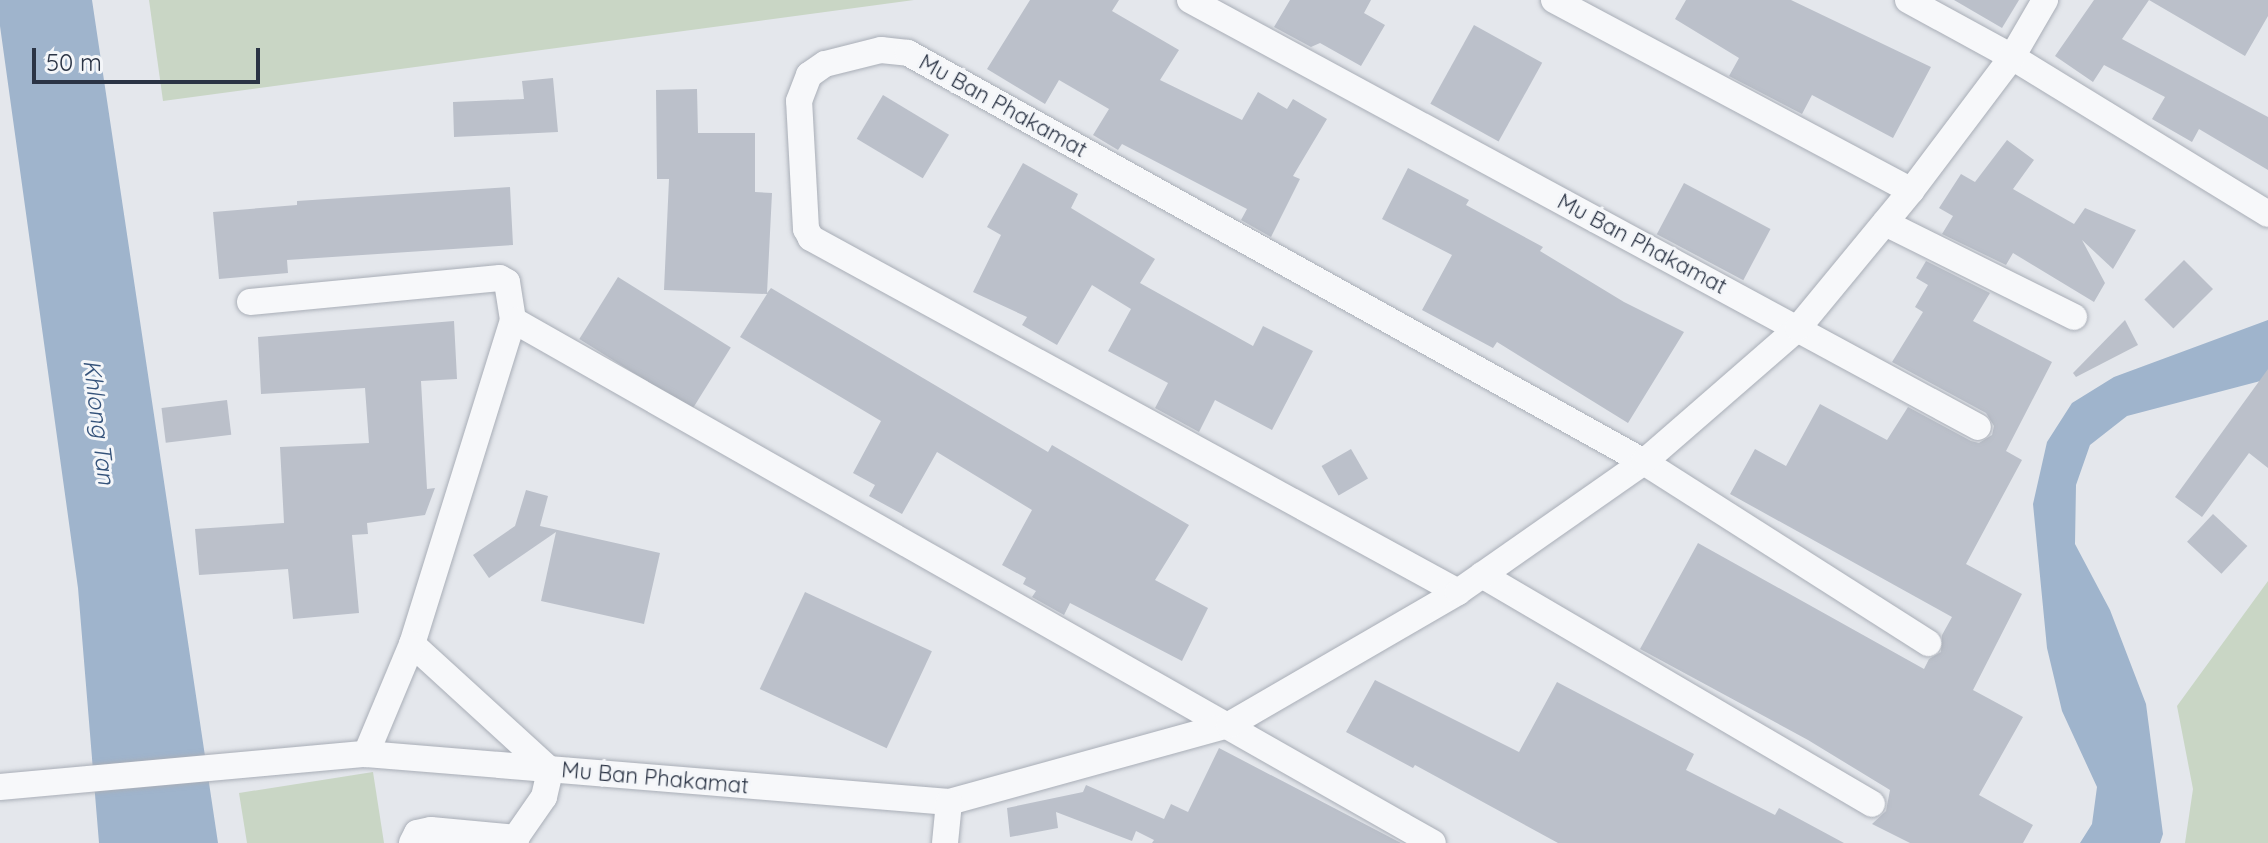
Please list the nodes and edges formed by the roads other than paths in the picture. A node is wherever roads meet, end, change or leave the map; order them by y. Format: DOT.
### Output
graph roads {
  1 [pos="1190,0"];
  2 [pos="1554,0"];
  3 [pos="1908,0"];
  4 [pos="2045,0"];
  5 [pos="2012,57"];
  6 [pos="1911,191"];
  7 [pos="2268,214"];
  8 [pos="1885,223"];
  9 [pos="250,302"];
  10 [pos="2074,317"];
  11 [pos="513,320"];
  12 [pos="1798,328"];
  13 [pos="1978,427"];
  14 [pos="1644,462"];
  15 [pos="1482,575"];
  16 [pos="1458,592"];
  17 [pos="1928,643"];
  18 [pos="412,644"];
  19 [pos="1229,725"];
  20 [pos="366,754"];
  21 [pos="550,770"];
  22 [pos="0,787"];
  23 [pos="949,802"];
  24 [pos="1872,804"];
  25 [pos="514,840"];
  26 [pos="412,843"];
  27 [pos="945,843"];
  28 [pos="1433,843"];
  1 -- 12 [label="street, Mu Ban Phakamat"];
  2 -- 6 [label="street"];
  3 -- 5 [label="street"];
  4 -- 5 [label="street, Mu Ban Phakamat"];
  5 -- 6 [label="street, Mu Ban Phakamat"];
  5 -- 7 [label="street"];
  6 -- 8 [label="street, Mu Ban Phakamat"];
  8 -- 10 [label="street"];
  8 -- 12 [label="street, Mu Ban Phakamat"];
  9 -- 11 [label="street"];
  11 -- 18 [label="street"];
  11 -- 19 [label="street"];
  12 -- 13 [label="street"];
  12 -- 14 [label="street, Mu Ban Phakamat"];
  14 -- 15 [label="street, Mu Ban Phakamat"];
  14 -- 16 [label="street, Mu Ban Phakamat"];
  14 -- 17 [label="street"];
  15 -- 16 [label="street, Mu Ban Phakamat"];
  15 -- 24 [label="street"];
  16 -- 19 [label="street, Mu Ban Phakamat"];
  18 -- 20 [label="street"];
  18 -- 21 [label="street, Mu Ban Phakamat"];
  19 -- 23 [label="street, Mu Ban Phakamat"];
  19 -- 28 [label="street"];
  20 -- 21 [label="street"];
  20 -- 22 [label="street"];
  21 -- 23 [label="street, Mu Ban Phakamat"];
  21 -- 25 [label="street"];
  23 -- 27 [label="street"];
  25 -- 26 [label="street"];
}
